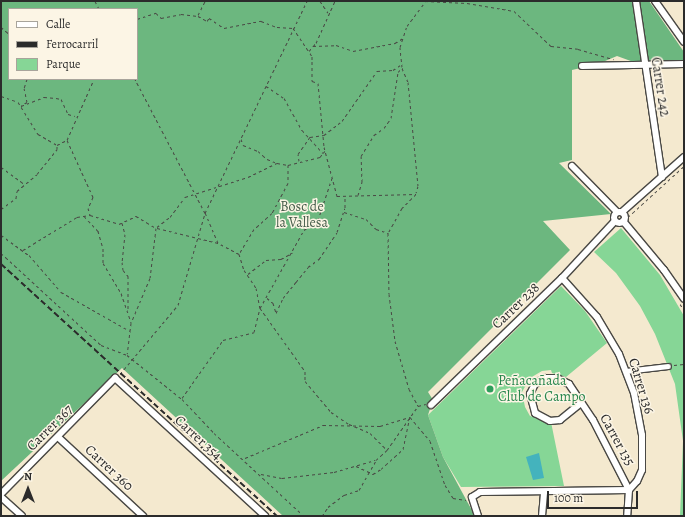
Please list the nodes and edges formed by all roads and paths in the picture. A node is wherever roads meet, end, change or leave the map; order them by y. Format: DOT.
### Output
graph roads {
  1 [pos="205,1"];
  2 [pos="306,1"];
  3 [pos="320,1"];
  4 [pos="335,1"];
  5 [pos="425,1"];
  6 [pos="636,1"];
  7 [pos="655,1"];
  8 [pos="328,13"];
  9 [pos="198,16"];
  10 [pos="138,19"];
  11 [pos="293,28"];
  12 [pos="403,38"];
  13 [pos="684,42"];
  14 [pos="313,46"];
  15 [pos="309,51"];
  16 [pos="620,61"];
  17 [pos="402,64"];
  18 [pos="644,64"];
  19 [pos="684,64"];
  20 [pos="582,66"];
  21 [pos="402,68"];
  22 [pos="26,80"];
  23 [pos="94,80"];
  24 [pos="136,80"];
  25 [pos="265,86"];
  26 [pos="1,96"];
  27 [pos="22,106"];
  28 [pos="76,116"];
  29 [pos="324,135"];
  30 [pos="310,136"];
  31 [pos="240,139"];
  32 [pos="67,140"];
  33 [pos="57,145"];
  34 [pos="325,150"];
  35 [pos="323,153"];
  36 [pos="684,157"];
  37 [pos="299,161"];
  38 [pos="277,163"];
  39 [pos="288,165"];
  40 [pos="1,166"];
  41 [pos="572,166"];
  42 [pos="684,166"];
  43 [pos="662,177"];
  44 [pos="332,178"];
  45 [pos="25,185"];
  46 [pos="218,186"];
  47 [pos="195,193"];
  48 [pos="416,194"];
  49 [pos="345,196"];
  50 [pos="357,196"];
  51 [pos="1,209"];
  52 [pos="344,212"];
  53 [pos="619,212"];
  54 [pos="206,213"];
  55 [pos="90,215"];
  56 [pos="84,216"];
  57 [pos="615,221"];
  58 [pos="623,221"];
  59 [pos="122,222"];
  60 [pos="632,223"];
  61 [pos="156,228"];
  62 [pos="388,233"];
  63 [pos="1,235"];
  64 [pos="198,238"];
  65 [pos="218,243"];
  66 [pos="23,250"];
  67 [pos="1,253"];
  68 [pos="292,253"];
  69 [pos="239,254"];
  70 [pos="247,275"];
  71 [pos="562,278"];
  72 [pos="266,298"];
  73 [pos="682,301"];
  74 [pos="260,308"];
  75 [pos="684,310"];
  76 [pos="128,311"];
  77 [pos="131,323"];
  78 [pos="130,331"];
  79 [pos="127,354"];
  80 [pos="134,360"];
  81 [pos="684,364"];
  82 [pos="668,366"];
  83 [pos="626,371"];
  84 [pos="115,378"];
  85 [pos="182,400"];
  86 [pos="580,404"];
  87 [pos="431,405"];
  88 [pos="418,406"];
  89 [pos="410,416"];
  90 [pos="349,424"];
  91 [pos="58,438"];
  92 [pos="388,450"];
  93 [pos="244,458"];
  94 [pos="376,460"];
  95 [pos="354,466"];
  96 [pos="370,473"];
  97 [pos="260,474"];
  98 [pos="629,490"];
  99 [pos="544,492"];
  100 [pos="1,494"];
  101 [pos="1,497"];
  102 [pos="472,498"];
  103 [pos="22,516"];
  104 [pos="143,516"];
  105 [pos="265,516"];
  106 [pos="304,516"];
  107 [pos="322,516"];
  108 [pos="478,516"];
  109 [pos="542,516"];
  110 [pos="627,516"];
  1 -- 9 [label="path"];
  2 -- 11 [label="path"];
  3 -- 8 [label="path"];
  4 -- 8 [label="path"];
  5 -- 12 [label="path"];
  5 -- 16 [label="path"];
  6 -- 18 [label="street, Carrer 242"];
  7 -- 13 [label="street"];
  8 -- 14 [label="path"];
  9 -- 10 [label="path"];
  9 -- 11 [label="path"];
  11 -- 15 [label="path"];
  11 -- 25 [label="path"];
  12 -- 14 [label="path"];
  12 -- 17 [label="path"];
  14 -- 15 [label="path"];
  15 -- 29 [label="path"];
  17 -- 21 [label="path"];
  17 -- 29 [label="path"];
  18 -- 19 [label="street"];
  18 -- 20 [label="street"];
  18 -- 43 [label="street, Carrer 242"];
  21 -- 48 [label="path"];
  21 -- 50 [label="path"];
  22 -- 27 [label="path"];
  23 -- 28 [label="path"];
  24 -- 47 [label="path"];
  25 -- 30 [label="path"];
  25 -- 31 [label="path"];
  26 -- 27 [label="path"];
  27 -- 28 [label="path"];
  27 -- 33 [label="path"];
  28 -- 32 [label="path"];
  29 -- 30 [label="path"];
  29 -- 34 [label="path"];
  30 -- 35 [label="path"];
  30 -- 37 [label="path"];
  31 -- 38 [label="path"];
  31 -- 46 [label="path"];
  32 -- 33 [label="path"];
  32 -- 55 [label="path"];
  33 -- 45 [label="path"];
  34 -- 35 [label="path"];
  34 -- 44 [label="path"];
  35 -- 37 [label="path"];
  36 -- 43 [label="street"];
  37 -- 39 [label="path"];
  38 -- 39 [label="path"];
  38 -- 46 [label="path"];
  39 -- 69 [label="path"];
  40 -- 45 [label="path"];
  41 -- 53 [label="street"];
  42 -- 60 [label="path"];
  43 -- 53 [label="street"];
  44 -- 49 [label="path"];
  44 -- 68 [label="path"];
  45 -- 51 [label="path"];
  46 -- 47 [label="path"];
  46 -- 54 [label="path"];
  47 -- 54 [label="path"];
  47 -- 61 [label="path"];
  48 -- 50 [label="path"];
  48 -- 62 [label="path"];
  49 -- 50 [label="path"];
  49 -- 52 [label="path"];
  52 -- 62 [label="path"];
  52 -- 72 [label="path"];
  53 -- 57 [label="street"];
  53 -- 58 [label="street"];
  54 -- 64 [label="path"];
  54 -- 65 [label="path"];
  55 -- 56 [label="path"];
  55 -- 59 [label="path"];
  56 -- 66 [label="path"];
  56 -- 76 [label="path"];
  57 -- 58 [label="street"];
  57 -- 71 [label="street, Carrer 238"];
  58 -- 73 [label="street"];
  59 -- 61 [label="path"];
  59 -- 76 [label="path"];
  61 -- 64 [label="path"];
  61 -- 77 [label="path"];
  62 -- 88 [label="path"];
  63 -- 66 [label="path"];
  64 -- 65 [label="path"];
  64 -- 80 [label="path"];
  65 -- 69 [label="path"];
  66 -- 78 [label="path"];
  67 -- 79 [label="path"];
  68 -- 70 [label="path"];
  68 -- 72 [label="path"];
  69 -- 70 [label="path"];
  70 -- 74 [label="path"];
  71 -- 83 [label="street, Carrer 136"];
  71 -- 87 [label="street, Carrer 238"];
  72 -- 74 [label="path"];
  73 -- 75 [label="path"];
  74 -- 85 [label="path"];
  74 -- 90 [label="path"];
  76 -- 77 [label="path"];
  77 -- 78 [label="path"];
  78 -- 79 [label="path"];
  79 -- 80 [label="path"];
  80 -- 84 [label="path"];
  80 -- 85 [label="path"];
  81 -- 82 [label="path"];
  82 -- 83 [label="street"];
  83 -- 98 [label="street, Carrer 136"];
  84 -- 91 [label="street, Carrer 367"];
  84 -- 105 [label="street, Carrer 354"];
  85 -- 93 [label="path"];
  86 -- 86 [label="street, Carrer 135"];
  86 -- 98 [label="street, Carrer 135"];
  87 -- 88 [label="path"];
  88 -- 89 [label="path"];
  89 -- 90 [label="path"];
  89 -- 92 [label="path"];
  89 -- 96 [label="path"];
  89 -- 102 [label="path"];
  90 -- 92 [label="path"];
  90 -- 93 [label="path"];
  91 -- 100 [label="street, Carrer 367"];
  91 -- 104 [label="street, Carrer 360"];
  92 -- 94 [label="path"];
  93 -- 97 [label="path"];
  94 -- 95 [label="path"];
  94 -- 96 [label="path"];
  95 -- 96 [label="path"];
  95 -- 97 [label="path"];
  96 -- 107 [label="path"];
  97 -- 106 [label="path"];
  98 -- 99 [label="street"];
  98 -- 110 [label="street"];
  99 -- 102 [label="street"];
  99 -- 109 [label="street"];
  101 -- 103 [label="street"];
  102 -- 108 [label="street"];
}
